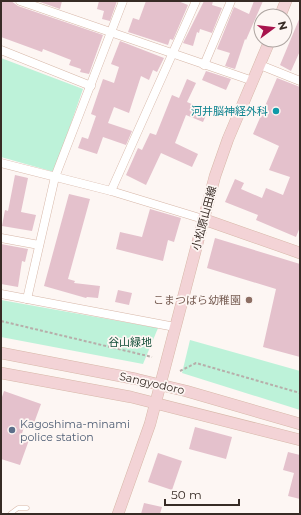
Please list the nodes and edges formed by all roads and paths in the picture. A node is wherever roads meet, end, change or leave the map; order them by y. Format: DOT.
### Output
graph roads {
  1 [pos="20,1"];
  2 [pos="123,1"];
  3 [pos="196,1"];
  4 [pos="231,1"];
  5 [pos="112,31"];
  6 [pos="267,48"];
  7 [pos="1,50"];
  8 [pos="172,52"];
  9 [pos="260,64"];
  10 [pos="204,65"];
  11 [pos="300,80"];
  12 [pos="253,81"];
  13 [pos="91,86"];
  14 [pos="1,163"];
  15 [pos="55,177"];
  16 [pos="111,191"];
  17 [pos="203,218"];
  18 [pos="1,238"];
  19 [pos="40,245"];
  20 [pos="300,253"];
  21 [pos="1,294"];
  22 [pos="27,299"];
  23 [pos="1,322"];
  24 [pos="175,328"];
  25 [pos="1,353"];
  26 [pos="152,357"];
  27 [pos="180,371"];
  28 [pos="1,373"];
  29 [pos="160,384"];
  30 [pos="300,392"];
  31 [pos="156,402"];
  32 [pos="300,424"];
  33 [pos="300,440"];
  34 [pos="27,508"];
  35 [pos="10,514"];
  36 [pos="118,514"];
  1 -- 5 [label="street"];
  2 -- 5 [label="street"];
  3 -- 8 [label="street"];
  4 -- 10 [label="street"];
  5 -- 8 [label="street"];
  5 -- 13 [label="street"];
  6 -- 9 [label="street, 小松原山田線"];
  7 -- 13 [label="street"];
  8 -- 10 [label="street"];
  8 -- 16 [label="street"];
  9 -- 11 [label="street"];
  9 -- 12 [label="street, 小松原山田線"];
  10 -- 12 [label="street"];
  12 -- 17 [label="street, 小松原山田線"];
  13 -- 15 [label="street"];
  14 -- 15 [label="street"];
  15 -- 16 [label="street"];
  15 -- 19 [label="street"];
  16 -- 17 [label="street"];
  17 -- 20 [label="street"];
  17 -- 24 [label="street, 小松原山田線"];
  18 -- 19 [label="street"];
  19 -- 22 [label="street"];
  21 -- 22 [label="street"];
  22 -- 24 [label="street"];
  23 -- 26 [label="path"];
  24 -- 29 [label="street, 小松原山田線"];
  25 -- 29 [label="street, Sangyodoro"];
  27 -- 30 [label="path"];
  28 -- 31 [label="street, Sangyodoro"];
  29 -- 31 [label="street, 小松原山田線"];
  29 -- 32 [label="street, Sangyodoro"];
  31 -- 33 [label="street, Sangyodoro"];
  31 -- 36 [label="street, 小松原山田線"];
  34 -- 35 [label="lane"];
}
